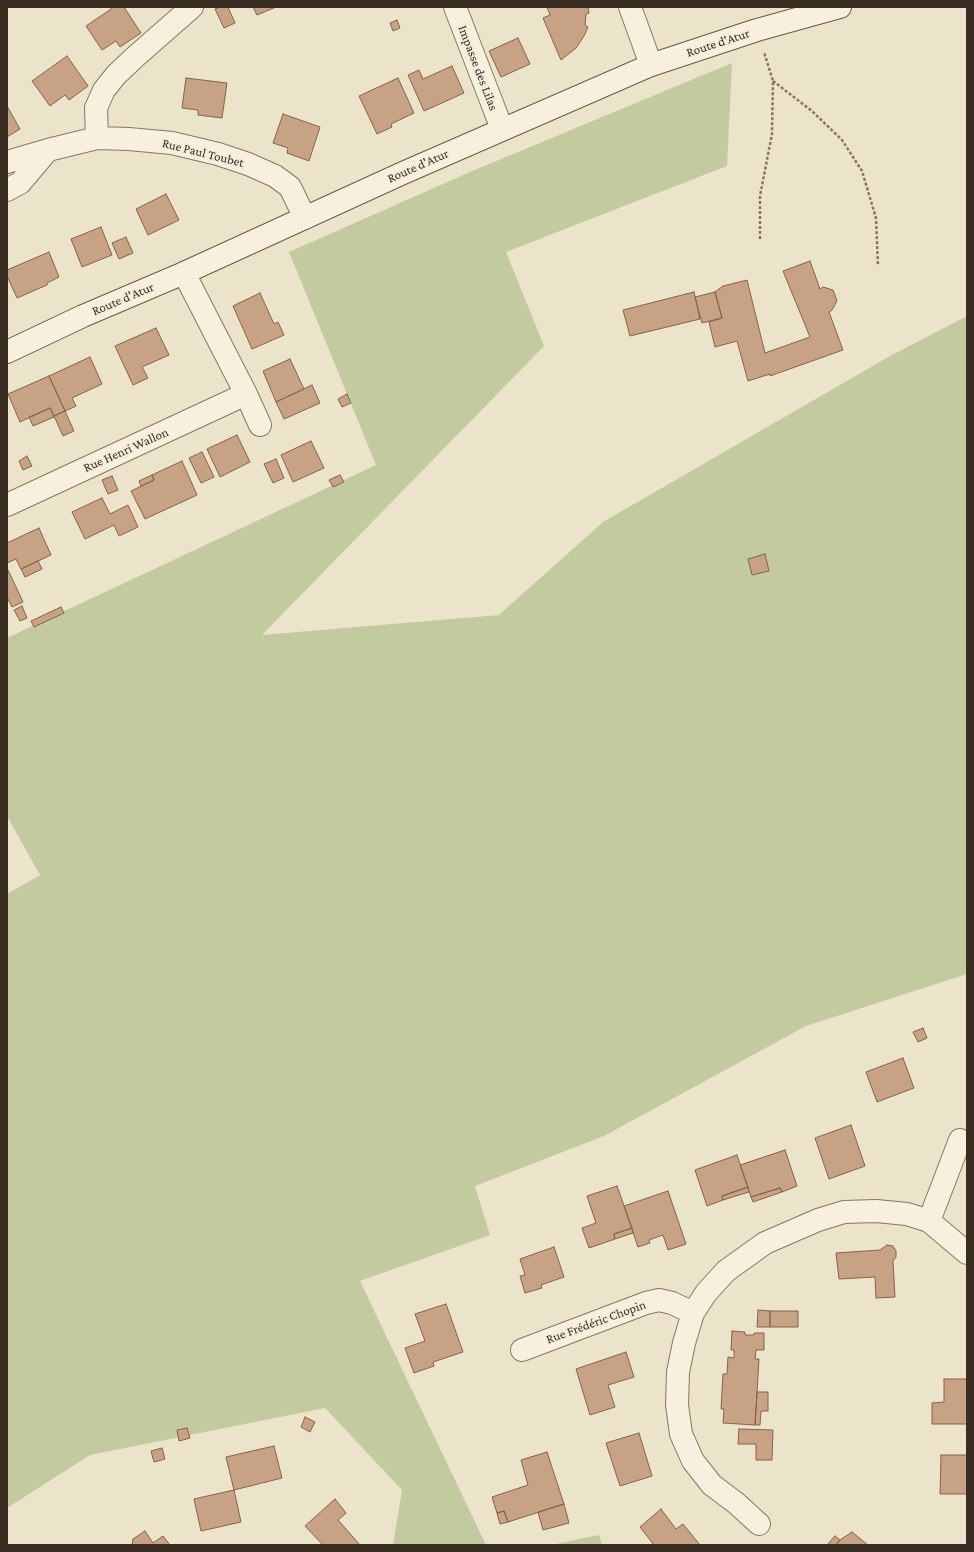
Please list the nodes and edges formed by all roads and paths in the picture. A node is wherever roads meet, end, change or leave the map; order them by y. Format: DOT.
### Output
graph roads {
  1 [pos="192,7"];
  2 [pos="455,7"];
  3 [pos="630,7"];
  4 [pos="840,7"];
  5 [pos="757,30"];
  6 [pos="650,65"];
  7 [pos="773,81"];
  8 [pos="502,129"];
  9 [pos="97,138"];
  10 [pos="48,150"];
  11 [pos="7,162"];
  12 [pos="7,190"];
  13 [pos="305,218"];
  14 [pos="760,239"];
  15 [pos="878,266"];
  16 [pos="184,273"];
  17 [pos="7,352"];
  18 [pos="246,394"];
  19 [pos="260,425"];
  20 [pos="7,505"];
  21 [pos="960,1140"];
  22 [pos="929,1221"];
  23 [pos="967,1253"];
  24 [pos="693,1313"];
  25 [pos="522,1350"];
  26 [pos="759,1524"];
  1 -- 9 [label="street"];
  2 -- 8 [label="street, Impasse des Lilas"];
  3 -- 6 [label="street"];
  4 -- 5 [label="street, Route d'Atur"];
  5 -- 6 [label="street, Route d'Atur"];
  5 -- 7 [label="path"];
  6 -- 8 [label="street, Route d'Atur"];
  7 -- 14 [label="path"];
  7 -- 15 [label="path"];
  8 -- 13 [label="street, Route d'Atur"];
  9 -- 10 [label="street, Rue Paul Toubet"];
  9 -- 13 [label="street, Rue Paul Toubet"];
  10 -- 11 [label="street, Rue Paul Toubet"];
  10 -- 12 [label="street"];
  13 -- 16 [label="street, Route d'Atur"];
  16 -- 17 [label="street, Route d'Atur"];
  16 -- 18 [label="street"];
  18 -- 19 [label="street"];
  18 -- 20 [label="street, Rue Henri Wallon"];
  21 -- 22 [label="street"];
  22 -- 23 [label="street"];
  22 -- 24 [label="street"];
  24 -- 25 [label="street, Rue Frédéric Chopin"];
  24 -- 26 [label="street"];
}
